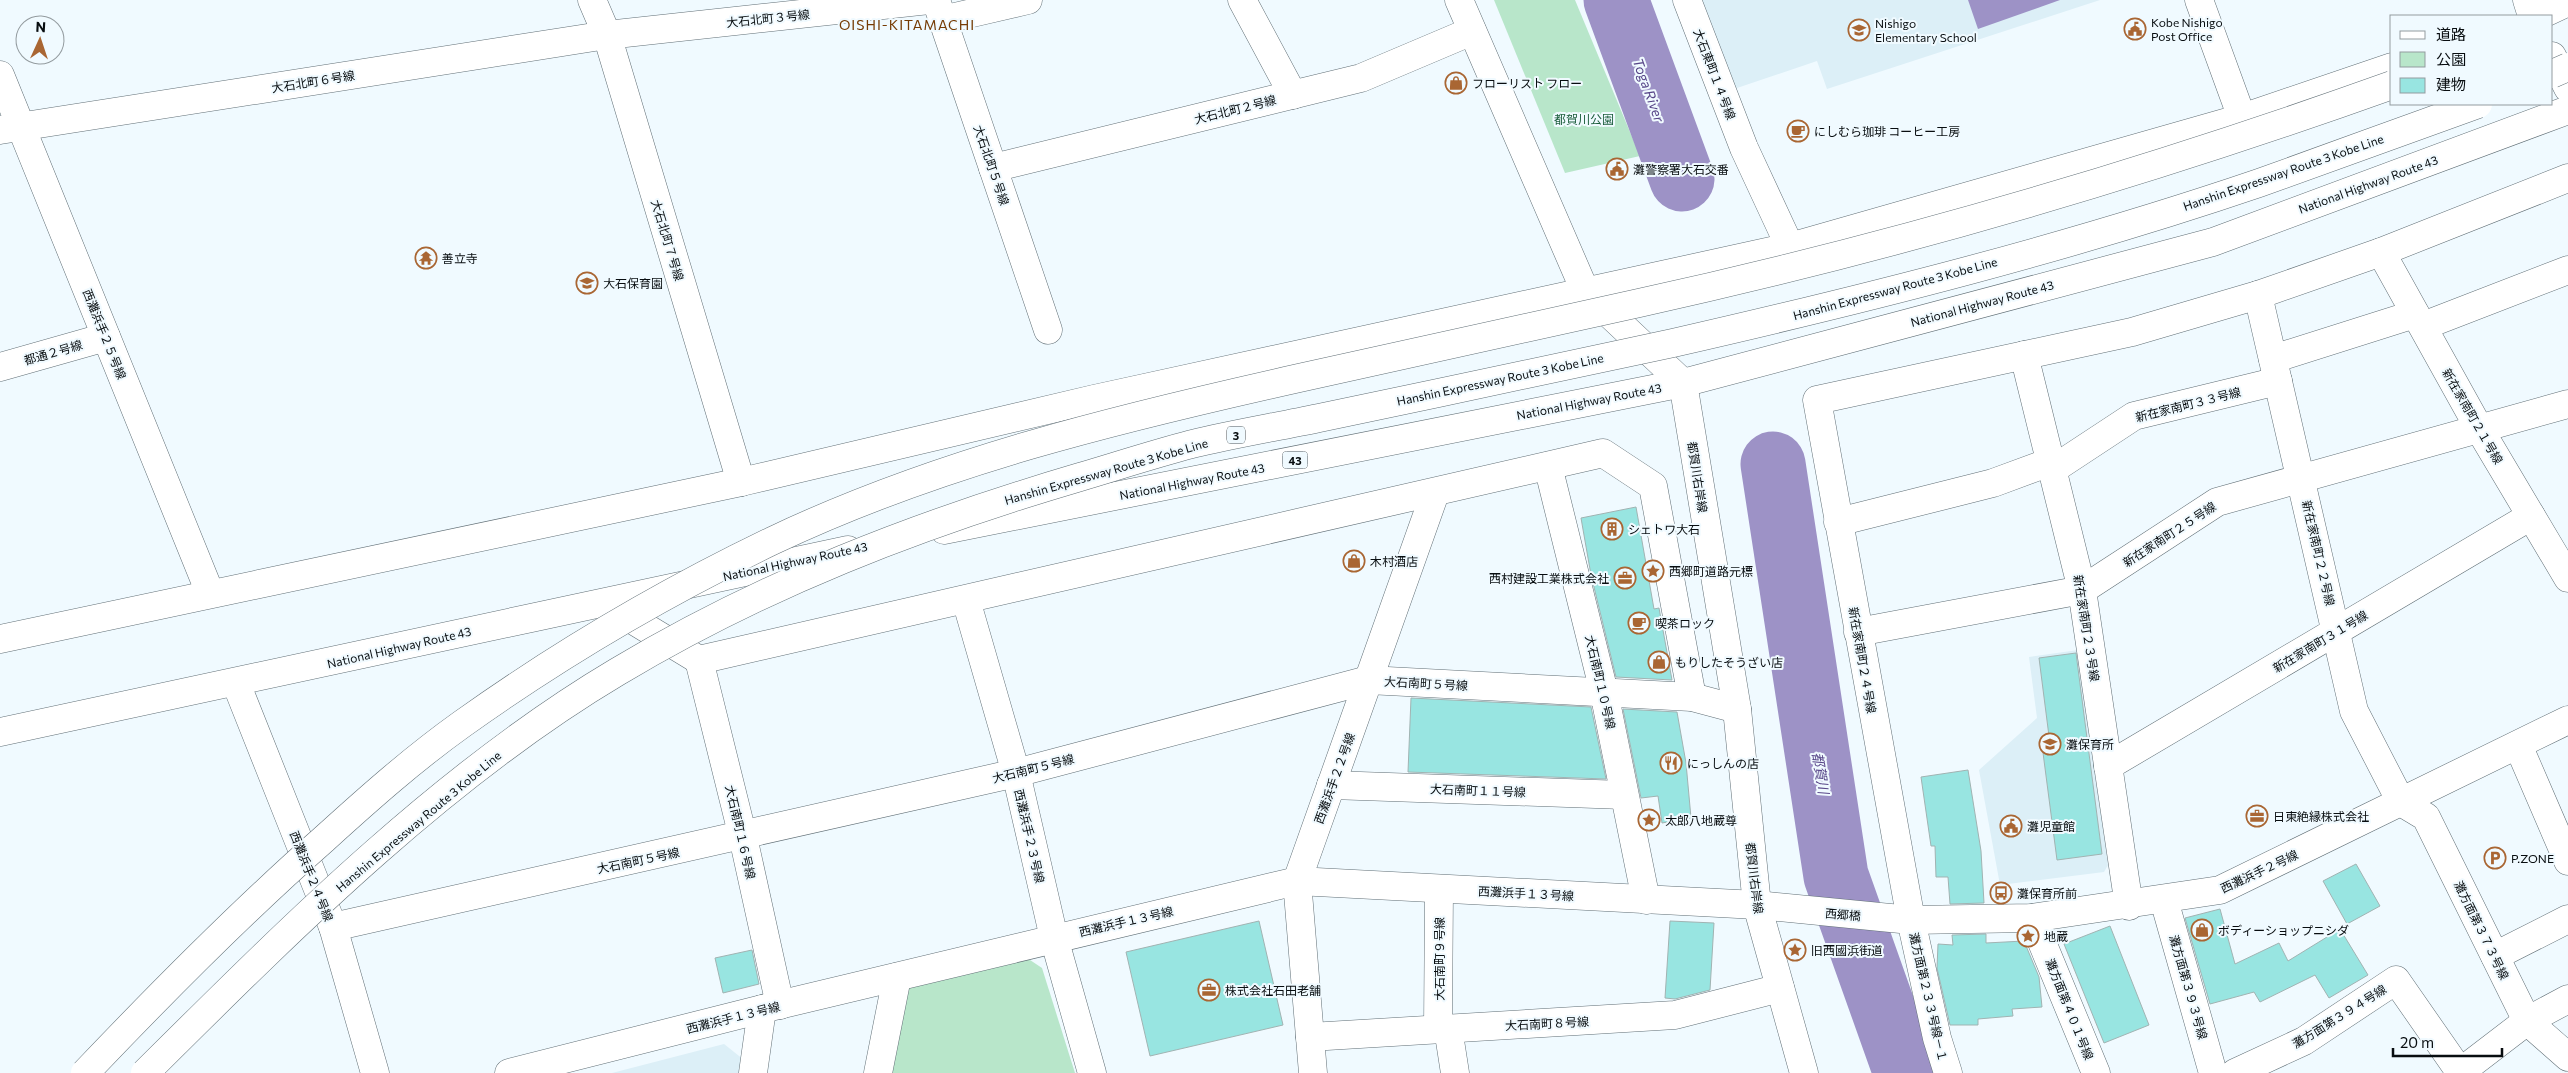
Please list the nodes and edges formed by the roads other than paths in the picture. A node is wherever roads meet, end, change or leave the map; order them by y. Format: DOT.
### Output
graph roads {
  1 [pos="592,0"];
  2 [pos="1028,0"];
  3 [pos="1242,0"];
  4 [pos="1459,0"];
  5 [pos="1687,0"];
  6 [pos="2199,0"];
  7 [pos="2527,0"];
  8 [pos="2568,2"];
  9 [pos="935,7"];
  10 [pos="2532,15"];
  11 [pos="2540,15"];
  12 [pos="2568,17"];
  13 [pos="2553,24"];
  14 [pos="1472,31"];
  15 [pos="607,35"];
  16 [pos="2553,58"];
  17 [pos="2568,67"];
  18 [pos="2390,68"];
  19 [pos="2553,74"];
  20 [pos="0,75"];
  21 [pos="2390,87"];
  22 [pos="2568,88"];
  23 [pos="1293,95"];
  24 [pos="2475,105"];
  25 [pos="2568,110"];
  26 [pos="2242,118"];
  27 [pos="10,128"];
  28 [pos="993,168"];
  29 [pos="2568,178"];
  30 [pos="1790,247"];
  31 [pos="2381,252"];
  32 [pos="2568,270"];
  33 [pos="1585,291"];
  34 [pos="2258,295"];
  35 [pos="2419,320"];
  36 [pos="1048,330"];
  37 [pos="106,337"];
  38 [pos="2024,355"];
  39 [pos="0,367"];
  40 [pos="2276,370"];
  41 [pos="1683,383"];
  42 [pos="2568,404"];
  43 [pos="2480,430"];
  44 [pos="1548,466"];
  45 [pos="2051,466"];
  46 [pos="2302,480"];
  47 [pos="741,482"];
  48 [pos="1435,492"];
  49 [pos="2531,516"];
  50 [pos="1838,522"];
  51 [pos="2568,578"];
  52 [pos="2082,590"];
  53 [pos="210,594"];
  54 [pos="966,600"];
  55 [pos="603,601"];
  56 [pos="2336,631"];
  57 [pos="1858,632"];
  58 [pos="0,639"];
  59 [pos="699,660"];
  60 [pos="1368,680"];
  61 [pos="236,683"];
  62 [pos="1604,692"];
  63 [pos="1692,697"];
  64 [pos="1737,709"];
  65 [pos="2568,720"];
  66 [pos="0,732"];
  67 [pos="2518,744"];
  68 [pos="2108,766"];
  69 [pos="1016,773"];
  70 [pos="1331,785"];
  71 [pos="1624,795"];
  72 [pos="2401,802"];
  73 [pos="743,836"];
  74 [pos="2568,861"];
  75 [pos="1297,881"];
  76 [pos="1439,889"];
  77 [pos="1646,900"];
  78 [pos="2164,900"];
  79 [pos="1757,905"];
  80 [pos="2129,906"];
  81 [pos="2032,918"];
  82 [pos="1901,919"];
  83 [pos="2568,919"];
  84 [pos="333,927"];
  85 [pos="1054,938"];
  86 [pos="2495,956"];
  87 [pos="897,977"];
  88 [pos="1780,988"];
  89 [pos="2568,999"];
  90 [pos="771,1007"];
  91 [pos="2527,1021"];
  92 [pos="1443,1029"];
  93 [pos="1310,1037"];
  94 [pos="2568,1056"];
  95 [pos="85,1073"];
  96 [pos="145,1073"];
  97 [pos="375,1073"];
  98 [pos="509,1073"];
  99 [pos="753,1073"];
  100 [pos="878,1073"];
  101 [pos="1092,1073"];
  102 [pos="1313,1073"];
  103 [pos="1455,1073"];
  104 [pos="1804,1073"];
  105 [pos="1948,1073"];
  106 [pos="2096,1073"];
  107 [pos="2213,1073"];
  108 [pos="2235,1073"];
  109 [pos="2459,1073"];
  1 -- 15 [label="main road, 大石北町７号線"];
  2 -- 9 [label="main road, 大石北町３号線"];
  3 -- 23 [label="main road"];
  4 -- 14 [label="main road"];
  5 -- 30 [label="main road, 大石東町１４号線"];
  6 -- 26 [label="main road"];
  7 -- 10 [label="main road"];
  8 -- 11 [label="main road"];
  9 -- 15 [label="main road, 大石北町３号線"];
  9 -- 28 [label="main road, 大石北町５号線"];
  12 -- 13 [label="main road"];
  14 -- 23 [label="main road, 大石北町２号線"];
  14 -- 33 [label="main road"];
  15 -- 27 [label="main road, 大石北町６号線"];
  15 -- 47 [label="main road, 大石北町７号線"];
  16 -- 22 [label="main road"];
  17 -- 19 [label="main road, bridge"];
  18 -- 26 [label="main road"];
  20 -- 27 [label="main road, 西灘浜手２５号線"];
  21 -- 95 [label="main road, bridge"];
  23 -- 28 [label="main road, 大石北町２号線"];
  24 -- 96 [label="main road, Hanshin Expressway Route 3 Kobe Line / 3, bridge"];
  25 -- 41 [label="main road, National Highway Route 43 / 43"];
  26 -- 30 [label="main road"];
  27 -- 37 [label="main road, 西灘浜手２５号線"];
  28 -- 36 [label="main road, 大石北町５号線"];
  29 -- 31 [label="main road"];
  30 -- 33 [label="main road"];
  31 -- 34 [label="main road"];
  31 -- 35 [label="main road, 新在家南町２１号線"];
  32 -- 35 [label="main road, 新在家南町３３号線"];
  33 -- 41 [label="main road"];
  33 -- 47 [label="main road"];
  34 -- 38 [label="main road"];
  34 -- 40 [label="main road, 新在家南町２２号線"];
  35 -- 40 [label="main road, 新在家南町３３号線"];
  35 -- 43 [label="main road, 新在家南町２１号線"];
  37 -- 39 [label="main road, 都通２号線"];
  37 -- 53 [label="main road, 西灘浜手２５号線"];
  38 -- 45 [label="main road, 新在家南町２３号線"];
  38 -- 50 [label="main road, 新在家南町２４号線"];
  40 -- 45 [label="main road, 新在家南町３３号線"];
  40 -- 46 [label="main road, 新在家南町２２号線"];
  41 -- 55 [label="main road, National Highway Route 43 / 43"];
  41 -- 64 [label="main road, 都賀川右岸線"];
  42 -- 43 [label="main road, 新在家南町２５号線"];
  43 -- 46 [label="main road, 新在家南町２５号線"];
  43 -- 49 [label="main road, 新在家南町２１号線"];
  44 -- 48 [label="main road"];
  44 -- 62 [label="main road, 大石南町１０号線"];
  44 -- 63 [label="main road"];
  45 -- 50 [label="main road, 新在家南町３３号線"];
  45 -- 52 [label="main road, 新在家南町２３号線"];
  46 -- 52 [label="main road, 新在家南町２５号線"];
  46 -- 56 [label="main road, 新在家南町２２号線"];
  47 -- 53 [label="main road"];
  48 -- 54 [label="main road"];
  48 -- 60 [label="main road, 西灘浜手２２号線"];
  49 -- 51 [label="main road, 新在家南町２１号線"];
  49 -- 56 [label="main road, 新在家南町３１号線"];
  50 -- 57 [label="main road, 新在家南町２４号線"];
  52 -- 57 [label="main road, 新在家南町２５号線"];
  52 -- 68 [label="main road, 新在家南町２３号線"];
  53 -- 58 [label="main road"];
  54 -- 59 [label="main road"];
  54 -- 69 [label="main road, 西灘浜手２３号線"];
  55 -- 59 [label="main road"];
  55 -- 61 [label="main road, National Highway Route 43 / 43"];
  56 -- 68 [label="main road, 新在家南町３１号線"];
  56 -- 72 [label="main road, 新在家南町２２号線"];
  57 -- 82 [label="main road, 新在家南町２４号線"];
  59 -- 73 [label="main road, 大石南町１６号線"];
  60 -- 62 [label="main road, 大石南町５号線"];
  60 -- 69 [label="main road, 大石南町５号線"];
  60 -- 70 [label="main road, 西灘浜手２２号線"];
  61 -- 66 [label="main road, National Highway Route 43 / 43"];
  61 -- 84 [label="main road, 西灘浜手２４号線"];
  62 -- 63 [label="main road, 大石南町５号線"];
  62 -- 71 [label="main road, 大石南町１０号線"];
  63 -- 64 [label="main road, 大石南町５号線"];
  64 -- 79 [label="main road, 都賀川右岸線"];
  65 -- 67 [label="main road, 西灘浜手２号線"];
  67 -- 72 [label="main road, 西灘浜手２号線"];
  67 -- 74 [label="main road"];
  68 -- 80 [label="main road, 新在家南町２３号線"];
  69 -- 73 [label="main road, 大石南町５号線"];
  69 -- 85 [label="main road, 西灘浜手２３号線"];
  70 -- 71 [label="main road, 大石南町１１号線"];
  70 -- 75 [label="main road, 西灘浜手２２号線"];
  71 -- 77 [label="main road, 大石南町１０号線"];
  72 -- 78 [label="main road, 西灘浜手２号線"];
  72 -- 86 [label="main road, 灘方面第３７３号線"];
  73 -- 84 [label="main road, 大石南町５号線"];
  73 -- 90 [label="main road, 大石南町１６号線"];
  75 -- 76 [label="main road, 西灘浜手１３号線"];
  75 -- 85 [label="main road, 西灘浜手１３号線"];
  75 -- 93 [label="main road, 西灘浜手２２号線"];
  76 -- 77 [label="main road, 西灘浜手１３号線"];
  76 -- 92 [label="main road, 大石南町９号線"];
  77 -- 79 [label="main road, 西灘浜手１３号線"];
  78 -- 80 [label="main road, 西灘浜手２号線"];
  78 -- 107 [label="main road, 灘方面第３９３号線"];
  79 -- 82 [label="main road, 西郷橋"];
  79 -- 88 [label="main road, 都賀川右岸線"];
  80 -- 81 [label="main road, 西灘浜手２号線"];
  81 -- 82 [label="main road, 西灘浜手２号線"];
  81 -- 106 [label="main road, 灘方面第４０１号線"];
  82 -- 105 [label="main road, 灘方面第２３３号線－１"];
  83 -- 86 [label="main road"];
  84 -- 97 [label="main road, 西灘浜手２４号線"];
  85 -- 87 [label="main road, 西灘浜手１３号線"];
  85 -- 101 [label="main road, 西灘浜手２３号線"];
  86 -- 91 [label="main road, 灘方面第３７３号線"];
  87 -- 90 [label="main road, 西灘浜手１３号線"];
  87 -- 100 [label="main road"];
  88 -- 92 [label="main road, 大石南町８号線"];
  88 -- 104 [label="main road, 都賀川右岸線"];
  89 -- 91 [label="main road"];
  90 -- 98 [label="main road, 西灘浜手１３号線"];
  90 -- 99 [label="main road"];
  91 -- 94 [label="main road, 灘方面第３７３号線"];
  91 -- 109 [label="main road"];
  92 -- 93 [label="main road, 大石南町８号線"];
  92 -- 103 [label="main road, 大石南町９号線"];
  93 -- 102 [label="main road, 西灘浜手２２号線"];
  108 -- 109 [label="main road, 灘方面第３９４号線"];
}
